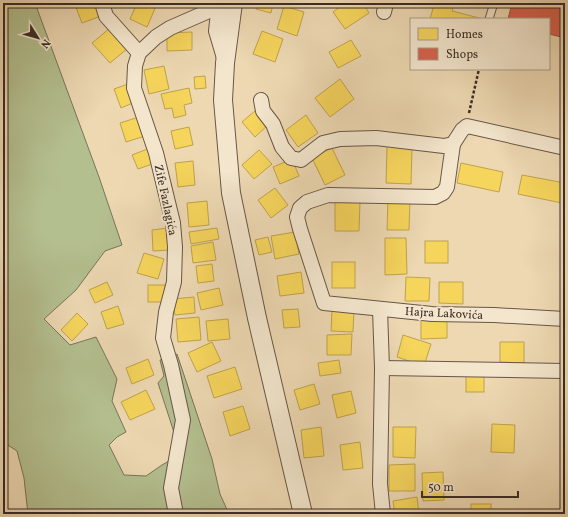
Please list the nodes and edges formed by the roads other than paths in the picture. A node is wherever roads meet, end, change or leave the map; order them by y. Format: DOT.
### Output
graph roads {
  1 [pos="102,3"];
  2 [pos="494,3"];
  3 [pos="223,4"];
  4 [pos="489,18"];
  5 [pos="139,53"];
  6 [pos="261,100"];
  7 [pos="453,144"];
  8 [pos="565,148"];
  9 [pos="380,309"];
  10 [pos="565,319"];
  11 [pos="382,368"];
  12 [pos="565,371"];
  13 [pos="176,514"];
  14 [pos="302,514"];
  15 [pos="383,514"];
  1 -- 5 [label="street"];
  2 -- 4 [label="lane"];
  3 -- 5 [label="street"];
  3 -- 14 [label="street"];
  5 -- 13 [label="street, Zife Fazlagića"];
  6 -- 7 [label="street"];
  7 -- 8 [label="street"];
  7 -- 9 [label="street, Hajra Lakovića"];
  9 -- 10 [label="street, Hajra Lakovića"];
  9 -- 11 [label="street"];
  11 -- 12 [label="street"];
  11 -- 15 [label="street"];
}
